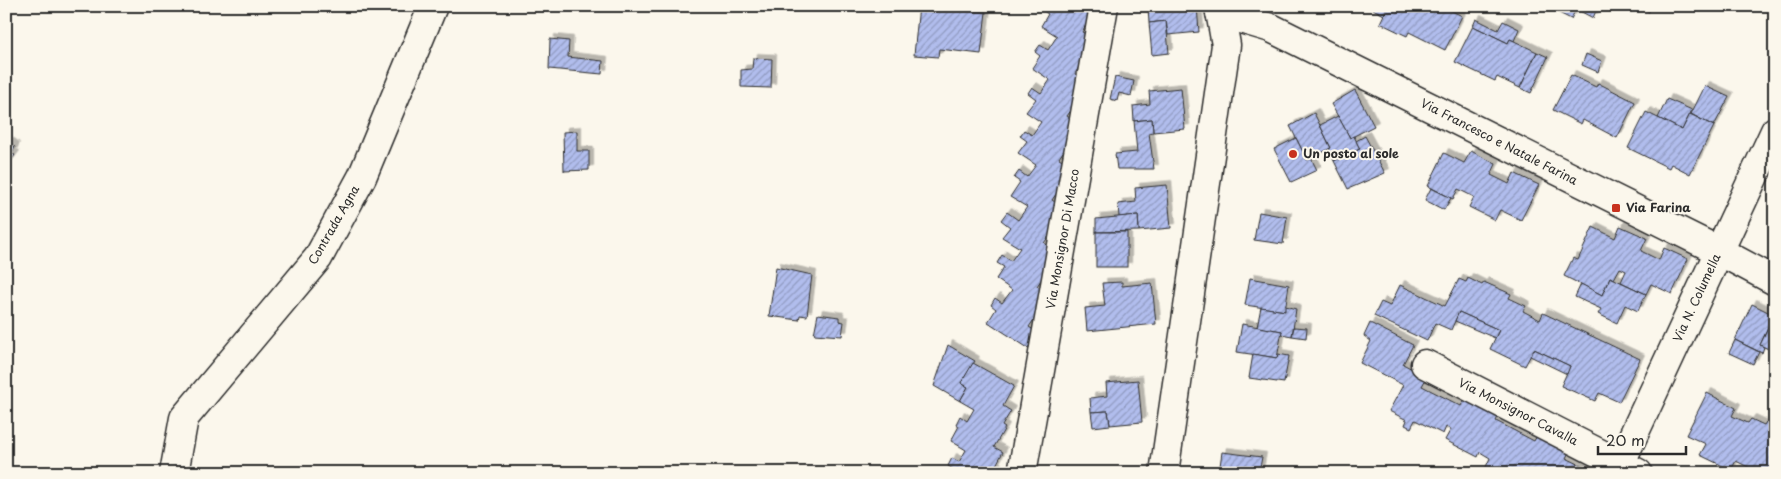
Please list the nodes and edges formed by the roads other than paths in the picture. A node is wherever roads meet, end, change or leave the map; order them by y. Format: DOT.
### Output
graph roads {
  1 [pos="433,6"];
  2 [pos="1104,6"];
  3 [pos="1219,10"];
  4 [pos="1775,131"];
  5 [pos="1719,251"];
  6 [pos="1775,281"];
  7 [pos="1425,364"];
  8 [pos="1629,468"];
  9 [pos="174,473"];
  10 [pos="1022,473"];
  11 [pos="1164,473"];
  1 -- 9 [label="street, Contrada Agna"];
  2 -- 10 [label="street, Via Monsignor Di Macco"];
  3 -- 5 [label="street, Via Francesco e Natale Farina"];
  3 -- 11 [label="street, Via Francesco e Natale Farina"];
  4 -- 5 [label="street, Via N. Columella"];
  5 -- 6 [label="street, Via Francesco e Natale Farina"];
  5 -- 8 [label="street, Via N. Columella"];
  7 -- 8 [label="street, Via Monsignor Cavalla"];
}
